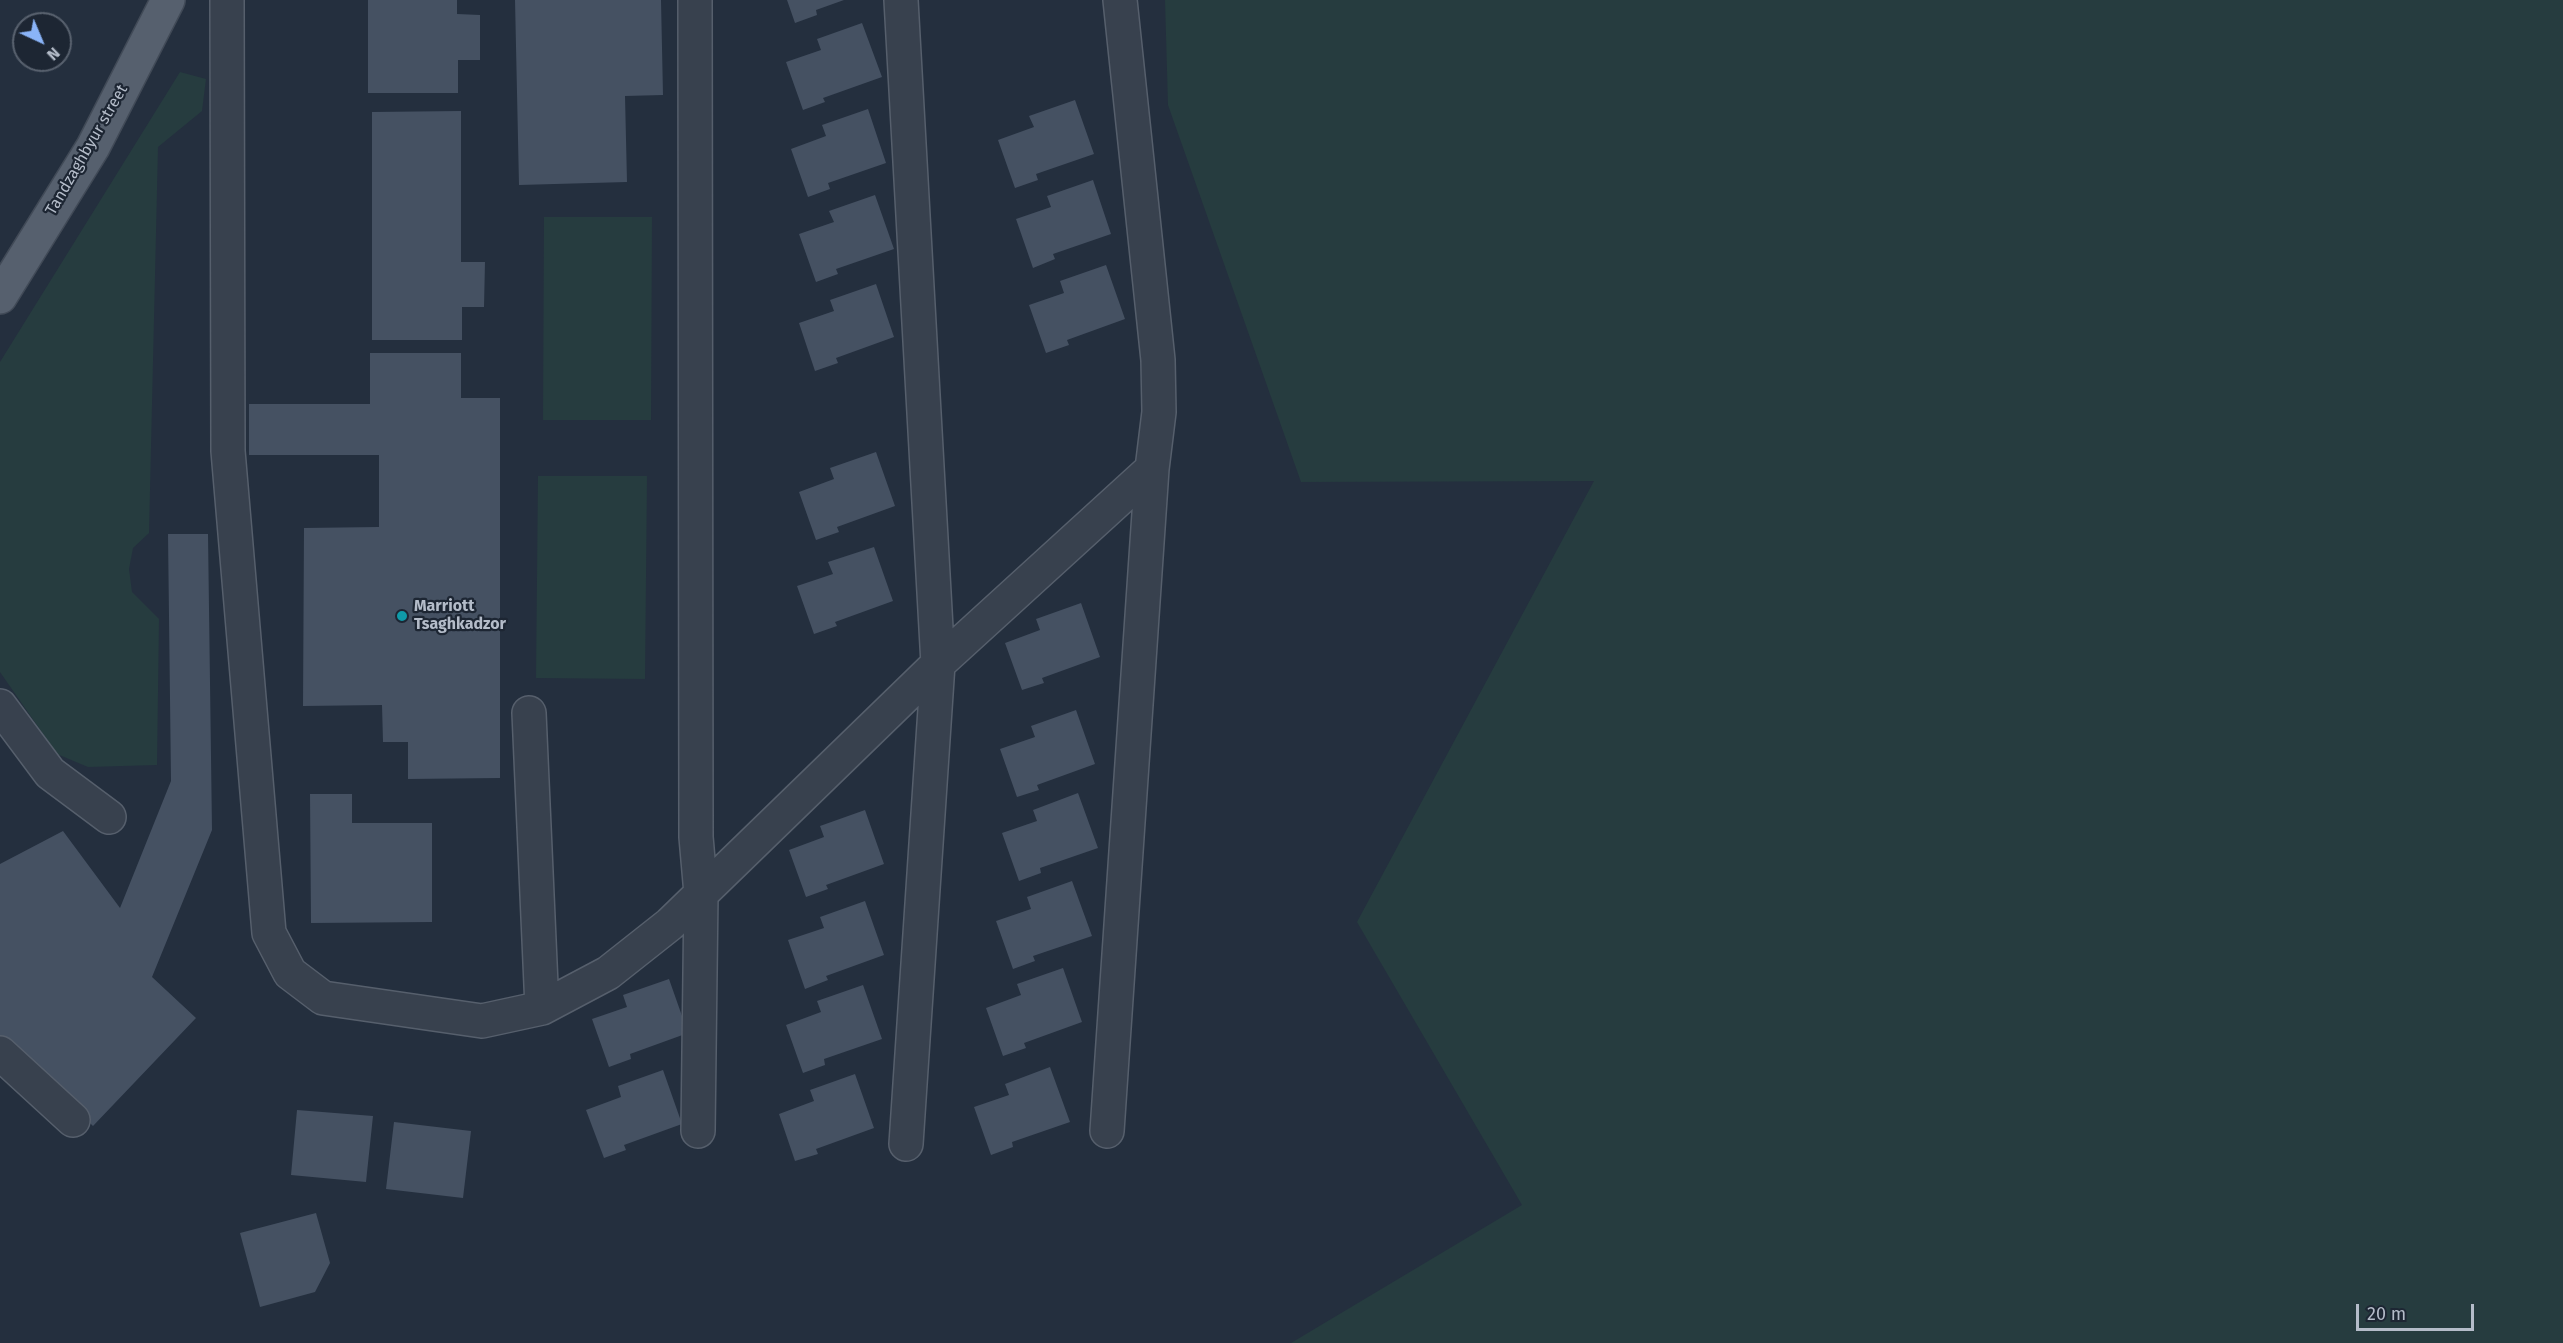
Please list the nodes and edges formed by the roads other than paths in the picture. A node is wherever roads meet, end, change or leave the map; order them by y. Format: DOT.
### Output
graph roads {
  1 [pos="168,0"];
  2 [pos="227,0"];
  3 [pos="695,0"];
  4 [pos="901,0"];
  5 [pos="1120,0"];
  6 [pos="0,297"];
  7 [pos="1152,469"];
  8 [pos="938,664"];
  9 [pos="0,706"];
  10 [pos="529,714"];
  11 [pos="109,817"];
  12 [pos="701,894"];
  13 [pos="542,1008"];
  14 [pos="0,1053"];
  15 [pos="73,1120"];
  16 [pos="698,1131"];
  17 [pos="1107,1131"];
  18 [pos="906,1144"];
  1 -- 6 [label="main road, Tandzaghbyur street"];
  2 -- 13 [label="street"];
  3 -- 12 [label="street"];
  4 -- 8 [label="street"];
  5 -- 7 [label="street"];
  7 -- 8 [label="street"];
  7 -- 17 [label="street"];
  8 -- 12 [label="street"];
  8 -- 18 [label="street"];
  9 -- 11 [label="street"];
  10 -- 13 [label="street"];
  12 -- 13 [label="street"];
  12 -- 16 [label="street"];
  14 -- 15 [label="street"];
}
